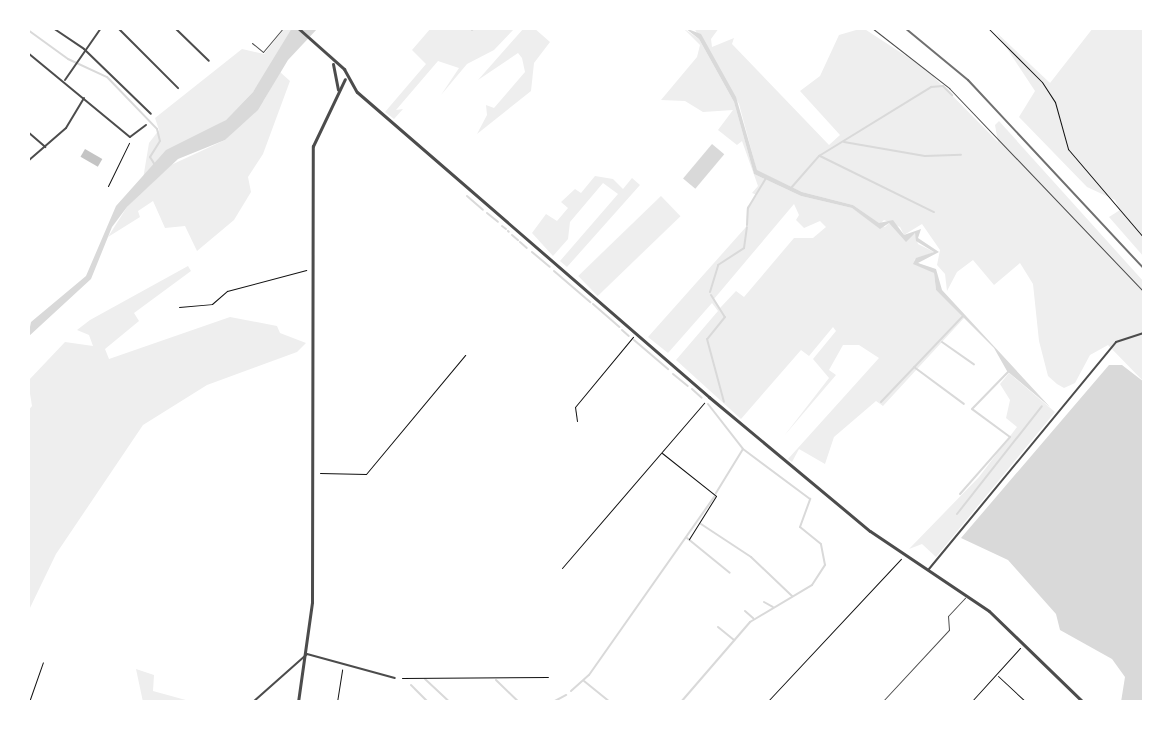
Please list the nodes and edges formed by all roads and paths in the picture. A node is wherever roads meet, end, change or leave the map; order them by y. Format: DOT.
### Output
graph roads {
  1 [pos="53,28"];
  2 [pos="101,28"];
  3 [pos="118,28"];
  4 [pos="175,28"];
  5 [pos="283,28"];
  6 [pos="298,28"];
  7 [pos="872,28"];
  8 [pos="988,28"];
  9 [pos="252,43"];
  10 [pos="84,49"];
  11 [pos="28,53"];
  12 [pos="331,60"];
  13 [pos="209,61"];
  14 [pos="340,68"];
  15 [pos="333,70"];
  16 [pos="344,80"];
  17 [pos="65,81"];
  18 [pos="336,82"];
  19 [pos="178,88"];
  20 [pos="353,89"];
  21 [pos="338,93"];
  22 [pos="84,97"];
  23 [pos="151,114"];
  24 [pos="146,125"];
  25 [pos="28,132"];
  26 [pos="133,138"];
  27 [pos="46,147"];
  28 [pos="28,161"];
  29 [pos="108,186"];
  30 [pos="1144,238"];
  31 [pos="313,270"];
  32 [pos="1144,292"];
  33 [pos="179,307"];
  34 [pos="1144,333"];
  35 [pos="636,334"];
  36 [pos="465,355"];
  37 [pos="709,397"];
  38 [pos="577,421"];
  39 [pos="660,452"];
  40 [pos="313,472"];
  41 [pos="689,539"];
  42 [pos="905,554"];
  43 [pos="562,568"];
  44 [pos="929,569"];
  45 [pos="968,594"];
  46 [pos="1025,643"];
  47 [pos="307,654"];
  48 [pos="43,662"];
  49 [pos="343,667"];
  50 [pos="996,674"];
  51 [pos="548,677"];
  52 [pos="395,678"];
  53 [pos="29,702"];
  54 [pos="253,702"];
  55 [pos="298,702"];
  56 [pos="337,702"];
  57 [pos="767,702"];
  58 [pos="882,702"];
  59 [pos="971,702"];
  60 [pos="1026,702"];
  61 [pos="1083,702"];
  1 -- 10 [label="street"];
  2 -- 10 [label="street"];
  3 -- 19 [label="street"];
  4 -- 13 [label="street"];
  5 -- 9 [label="lane"];
  6 -- 12 [label="street"];
  7 -- 32 [label="lane"];
  8 -- 30 [label="path"];
  10 -- 17 [label="street"];
  10 -- 23 [label="street"];
  11 -- 17 [label="street"];
  12 -- 14 [label="street"];
  12 -- 15 [label="street"];
  14 -- 15 [label="street"];
  14 -- 16 [label="street"];
  15 -- 18 [label="street"];
  16 -- 18 [label="street"];
  16 -- 20 [label="street"];
  16 -- 21 [label="street"];
  17 -- 22 [label="street"];
  18 -- 21 [label="street"];
  20 -- 21 [label="street"];
  20 -- 35 [label="street"];
  21 -- 31 [label="street"];
  22 -- 26 [label="street"];
  22 -- 27 [label="street"];
  24 -- 26 [label="street"];
  25 -- 27 [label="street"];
  26 -- 29 [label="path"];
  27 -- 28 [label="street"];
  31 -- 33 [label="path"];
  31 -- 40 [label="street"];
  34 -- 44 [label="street"];
  35 -- 37 [label="street"];
  35 -- 38 [label="path"];
  36 -- 40 [label="path"];
  37 -- 39 [label="path"];
  37 -- 42 [label="street"];
  39 -- 41 [label="path"];
  39 -- 43 [label="path"];
  40 -- 47 [label="street"];
  42 -- 44 [label="street"];
  42 -- 57 [label="path"];
  44 -- 45 [label="street"];
  45 -- 46 [label="street"];
  45 -- 58 [label="lane"];
  46 -- 50 [label="path"];
  46 -- 61 [label="street"];
  47 -- 49 [label="street"];
  47 -- 54 [label="street"];
  47 -- 55 [label="street"];
  48 -- 53 [label="path"];
  49 -- 52 [label="street"];
  49 -- 56 [label="path"];
  50 -- 59 [label="path"];
  50 -- 60 [label="path"];
  51 -- 52 [label="path"];
}
